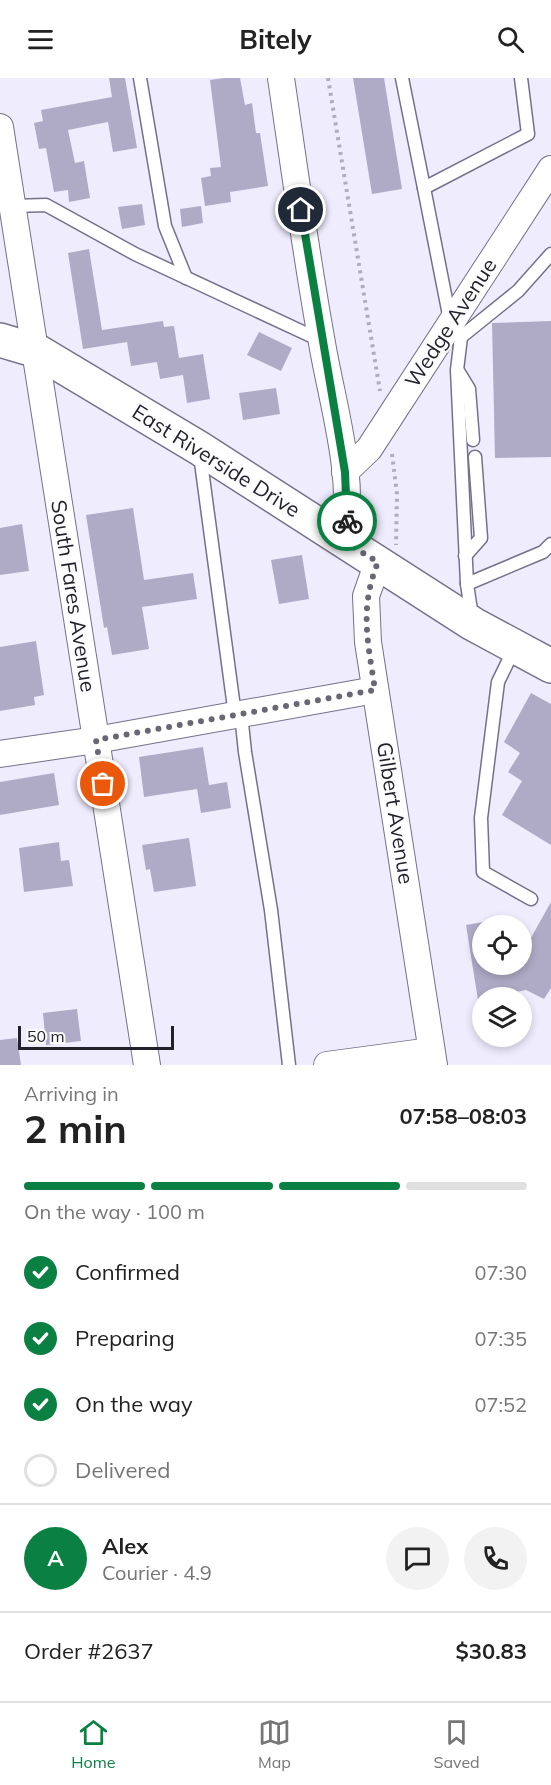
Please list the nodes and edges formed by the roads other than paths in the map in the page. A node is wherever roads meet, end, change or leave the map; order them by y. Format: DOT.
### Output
graph roads {
  1 [pos="140,78"];
  2 [pos="281,78"];
  3 [pos="402,78"];
  4 [pos="521,78"];
  5 [pos="0,126"];
  6 [pos="551,169"];
  7 [pos="424,188"];
  8 [pos="7,191"];
  9 [pos="551,254"];
  10 [pos="186,278"];
  11 [pos="453,329"];
  12 [pos="0,340"];
  13 [pos="321,341"];
  14 [pos="37,351"];
  15 [pos="457,370"];
  16 [pos="474,440"];
  17 [pos="199,448"];
  18 [pos="475,457"];
  19 [pos="345,472"];
  20 [pos="343,541"];
  21 [pos="551,544"];
  22 [pos="465,556"];
  23 [pos="385,567"];
  24 [pos="467,584"];
  25 [pos="473,624"];
  26 [pos="516,646"];
  27 [pos="551,666"];
  28 [pos="375,690"];
  29 [pos="238,715"];
  30 [pos="96,740"];
  31 [pos="0,754"];
  32 [pos="531,899"];
  33 [pos="433,1058"];
  34 [pos="147,1065"];
  35 [pos="289,1065"];
  36 [pos="327,1065"];
  1 -- 10 [label="lane"];
  2 -- 13 [label="street"];
  3 -- 7 [label="lane"];
  4 -- 7 [label="lane"];
  5 -- 8 [label="street, South Fares Avenue"];
  6 -- 11 [label="street, Wedge Avenue"];
  7 -- 11 [label="lane"];
  8 -- 10 [label="lane"];
  8 -- 14 [label="street, South Fares Avenue"];
  9 -- 11 [label="lane"];
  10 -- 13 [label="lane"];
  11 -- 15 [label="lane"];
  11 -- 19 [label="street, Wedge Avenue"];
  12 -- 14 [label="street, East Riverside Drive"];
  13 -- 19 [label="street"];
  14 -- 17 [label="street, East Riverside Drive"];
  14 -- 30 [label="street, South Fares Avenue"];
  15 -- 16 [label="lane"];
  15 -- 22 [label="lane"];
  17 -- 20 [label="street, East Riverside Drive"];
  17 -- 29 [label="lane"];
  18 -- 22 [label="lane"];
  19 -- 20 [label="street"];
  20 -- 23 [label="street, East Riverside Drive"];
  21 -- 24 [label="lane"];
  22 -- 24 [label="lane"];
  23 -- 25 [label="street, East Riverside Drive"];
  23 -- 28 [label="street, Gilbert Avenue"];
  24 -- 25 [label="lane"];
  25 -- 26 [label="street, East Riverside Drive"];
  26 -- 27 [label="street, East Riverside Drive"];
  26 -- 32 [label="lane"];
  28 -- 29 [label="street"];
  28 -- 33 [label="street, Gilbert Avenue"];
  29 -- 30 [label="street"];
  29 -- 35 [label="lane"];
  30 -- 31 [label="street"];
  30 -- 34 [label="street, South Fares Avenue"];
  33 -- 36 [label="street"];
}
